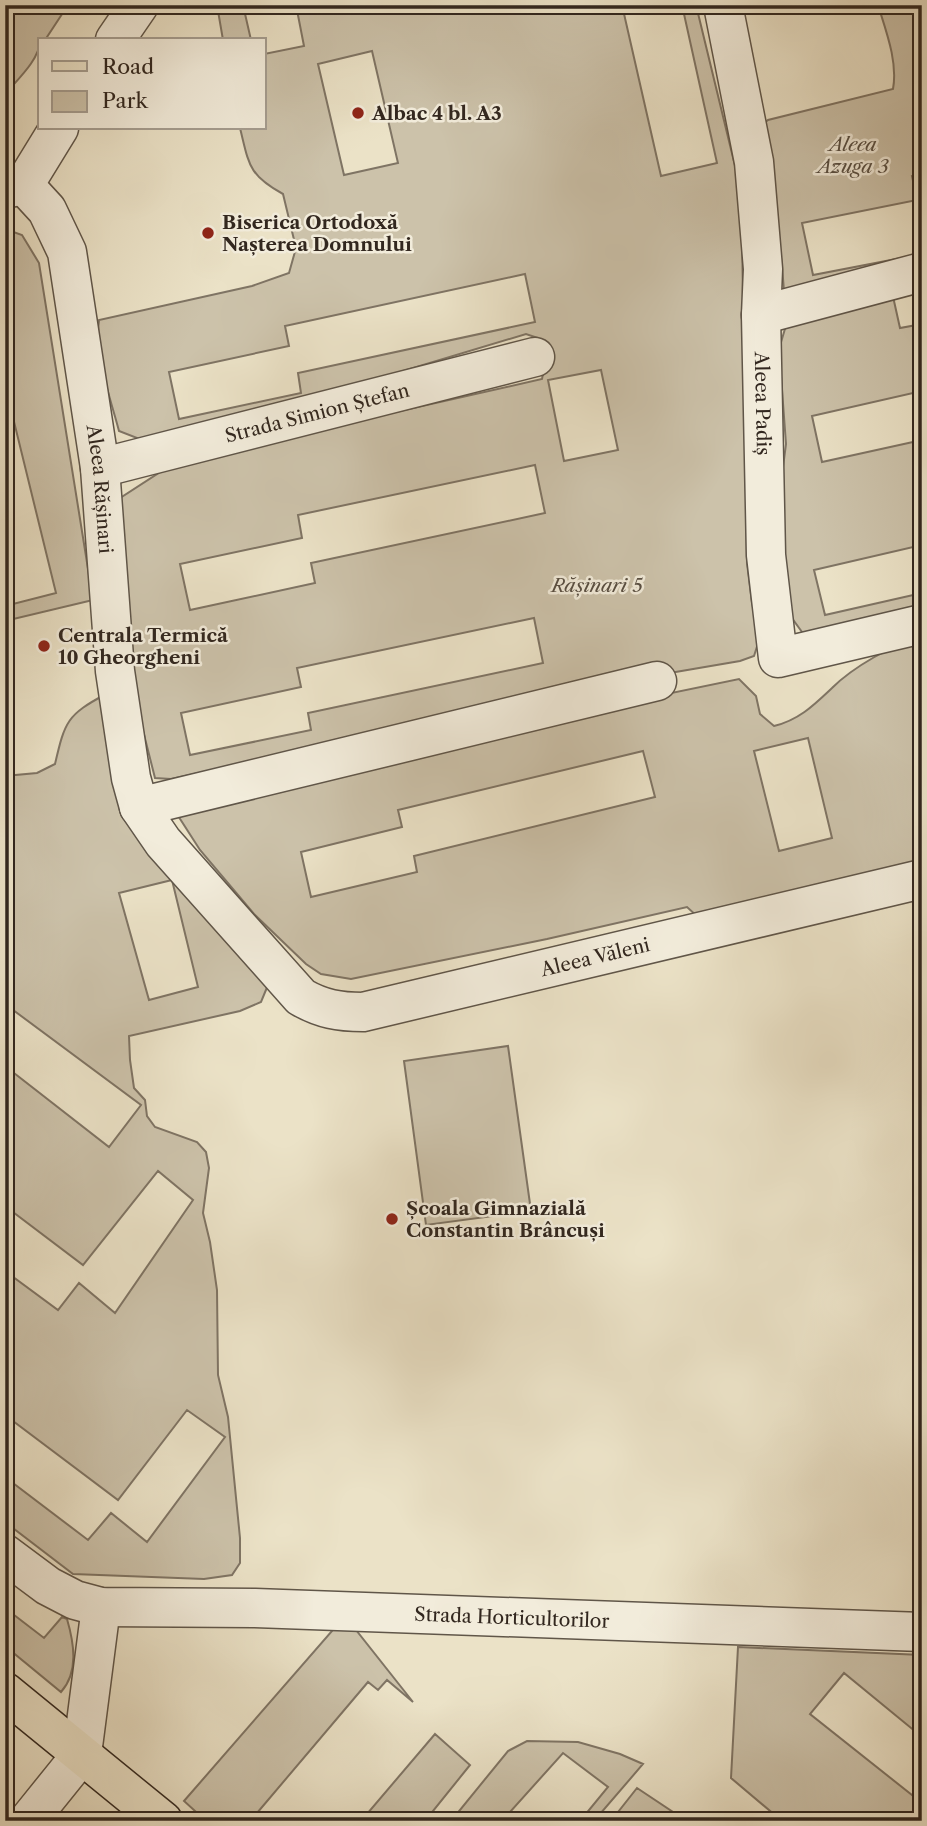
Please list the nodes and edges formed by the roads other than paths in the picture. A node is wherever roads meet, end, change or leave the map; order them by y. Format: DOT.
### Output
graph roads {
  1 [pos="139,5"];
  2 [pos="723,5"];
  3 [pos="116,38"];
  4 [pos="58,130"];
  5 [pos="15,187"];
  6 [pos="922,272"];
  7 [pos="761,315"];
  8 [pos="535,357"];
  9 [pos="100,468"];
  10 [pos="922,624"];
  11 [pos="657,681"];
  12 [pos="138,807"];
  13 [pos="922,879"];
  14 [pos="278,974"];
  15 [pos="5,1554"];
  16 [pos="101,1607"];
  17 [pos="922,1632"];
  18 [pos="5,1692"];
  19 [pos="82,1754"];
  20 [pos="28,1821"];
  21 [pos="163,1821"];
  1 -- 3 [label="street"];
  2 -- 7 [label="street, Aleea Padiș"];
  4 -- 5 [label="street"];
  5 -- 9 [label="street, Aleea Rășinari"];
  6 -- 7 [label="street"];
  7 -- 10 [label="street, Aleea Padiș"];
  8 -- 9 [label="street, Strada Simion Ștefan"];
  9 -- 12 [label="street, Aleea Rășinari"];
  11 -- 12 [label="street"];
  12 -- 14 [label="street, Aleea Rășinari"];
  13 -- 14 [label="street, Aleea Văleni"];
  15 -- 16 [label="street, Strada Horticultorilor"];
  16 -- 17 [label="street, Strada Horticultorilor"];
  16 -- 19 [label="street"];
  18 -- 19 [label="main road"];
  19 -- 20 [label="street"];
  19 -- 21 [label="main road"];
}
